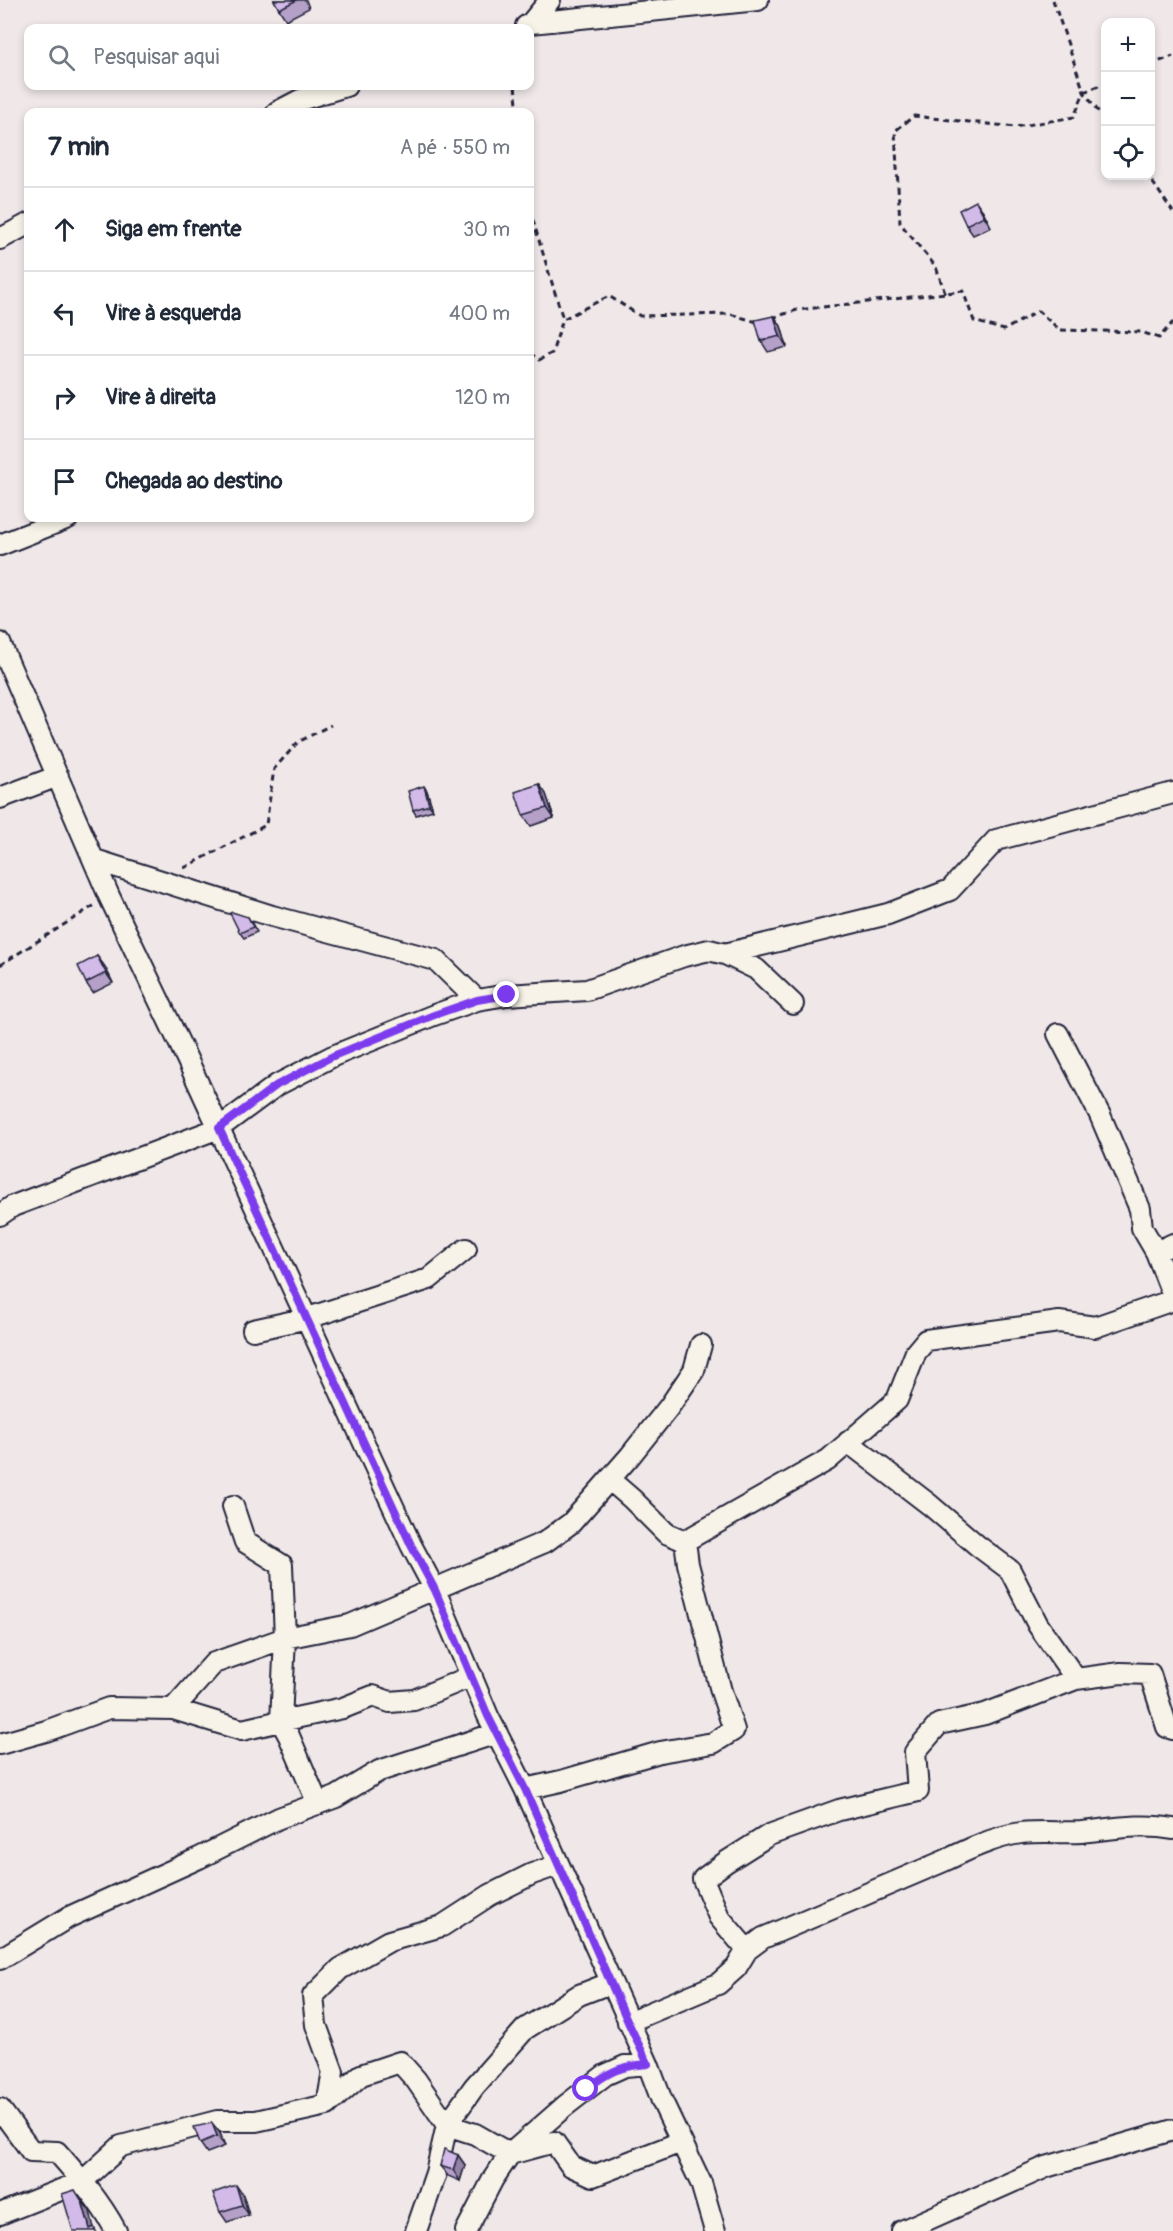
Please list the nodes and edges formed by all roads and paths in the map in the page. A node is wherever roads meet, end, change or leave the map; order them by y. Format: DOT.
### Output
graph roads {
  1 [pos="550,0"];
  2 [pos="758,0"];
  3 [pos="1053,0"];
  4 [pos="528,24"];
  5 [pos="534,25"];
  6 [pos="1173,56"];
  7 [pos="1155,63"];
  8 [pos="1101,85"];
  9 [pos="333,90"];
  10 [pos="515,90"];
  11 [pos="1084,92"];
  12 [pos="285,108"];
  13 [pos="517,108"];
  14 [pos="1101,115"];
  15 [pos="1151,180"];
  16 [pos="1173,213"];
  17 [pos="534,224"];
  18 [pos="24,226"];
  19 [pos="0,239"];
  20 [pos="945,294"];
  21 [pos="563,319"];
  22 [pos="768,319"];
  23 [pos="758,322"];
  24 [pos="1173,322"];
  25 [pos="534,356"];
  26 [pos="58,522"];
  27 [pos="0,545"];
  28 [pos="0,644"];
  29 [pos="331,726"];
  30 [pos="58,776"];
  31 [pos="1173,793"];
  32 [pos="0,798"];
  33 [pos="95,860"];
  34 [pos="158,880"];
  35 [pos="109,896"];
  36 [pos="725,954"];
  37 [pos="0,965"];
  38 [pos="477,1000"];
  39 [pos="793,1004"];
  40 [pos="1058,1034"];
  41 [pos="219,1128"];
  42 [pos="0,1215"];
  43 [pos="1165,1248"];
  44 [pos="466,1249"];
  45 [pos="1173,1298"];
  46 [pos="308,1318"];
  47 [pos="253,1330"];
  48 [pos="701,1345"];
  49 [pos="848,1442"];
  50 [pos="610,1480"];
  51 [pos="233,1506"];
  52 [pos="685,1541"];
  53 [pos="435,1590"];
  54 [pos="285,1638"];
  55 [pos="472,1676"];
  56 [pos="1076,1679"];
  57 [pos="173,1709"];
  58 [pos="281,1721"];
  59 [pos="1173,1729"];
  60 [pos="497,1733"];
  61 [pos="0,1744"];
  62 [pos="525,1789"];
  63 [pos="318,1804"];
  64 [pos="1173,1829"];
  65 [pos="558,1864"];
  66 [pos="747,1950"];
  67 [pos="0,1959"];
  68 [pos="610,1983"];
  69 [pos="628,2022"];
  70 [pos="648,2064"];
  71 [pos="327,2105"];
  72 [pos="0,2109"];
  73 [pos="447,2125"];
  74 [pos="1173,2130"];
  75 [pos="681,2142"];
  76 [pos="510,2154"];
  77 [pos="83,2181"];
  78 [pos="0,2214"];
  79 [pos="116,2231"];
  80 [pos="416,2231"];
  81 [pos="466,2231"];
  82 [pos="715,2231"];
  83 [pos="902,2231"];
  1 -- 4 [label="street"];
  2 -- 5 [label="street"];
  3 -- 11 [label="path"];
  6 -- 7 [label="path"];
  8 -- 11 [label="path"];
  9 -- 12 [label="street"];
  10 -- 13 [label="path"];
  11 -- 14 [label="path"];
  11 -- 20 [label="path"];
  15 -- 16 [label="path"];
  17 -- 21 [label="path"];
  18 -- 19 [label="street"];
  20 -- 22 [label="path"];
  20 -- 24 [label="path"];
  21 -- 23 [label="path"];
  21 -- 25 [label="path"];
  26 -- 27 [label="street"];
  28 -- 30 [label="street"];
  29 -- 34 [label="path"];
  30 -- 32 [label="street"];
  30 -- 33 [label="street"];
  31 -- 36 [label="street"];
  33 -- 34 [label="street"];
  33 -- 35 [label="street"];
  34 -- 38 [label="street"];
  35 -- 37 [label="path"];
  35 -- 41 [label="street"];
  36 -- 38 [label="street"];
  36 -- 39 [label="street"];
  38 -- 41 [label="street"];
  40 -- 43 [label="street"];
  41 -- 42 [label="street"];
  41 -- 46 [label="street"];
  43 -- 45 [label="street"];
  44 -- 46 [label="street"];
  45 -- 49 [label="street"];
  46 -- 47 [label="street"];
  46 -- 53 [label="street"];
  48 -- 50 [label="street"];
  49 -- 52 [label="street"];
  49 -- 56 [label="street"];
  50 -- 52 [label="street"];
  50 -- 53 [label="street"];
  51 -- 54 [label="street"];
  52 -- 62 [label="street"];
  53 -- 54 [label="street"];
  53 -- 55 [label="street"];
  54 -- 57 [label="street"];
  54 -- 58 [label="street"];
  55 -- 58 [label="street"];
  55 -- 60 [label="street"];
  56 -- 59 [label="street"];
  56 -- 66 [label="street"];
  57 -- 58 [label="street"];
  57 -- 61 [label="street"];
  58 -- 63 [label="street"];
  60 -- 62 [label="street"];
  60 -- 63 [label="street"];
  62 -- 65 [label="street"];
  63 -- 67 [label="street"];
  64 -- 66 [label="street"];
  65 -- 68 [label="street"];
  65 -- 71 [label="street"];
  66 -- 69 [label="street"];
  68 -- 69 [label="street"];
  68 -- 73 [label="street"];
  69 -- 70 [label="street"];
  70 -- 75 [label="street"];
  70 -- 76 [label="street"];
  71 -- 73 [label="street"];
  71 -- 77 [label="street"];
  72 -- 77 [label="street"];
  73 -- 76 [label="street"];
  73 -- 80 [label="street"];
  74 -- 83 [label="street"];
  75 -- 76 [label="street"];
  75 -- 82 [label="street"];
  76 -- 81 [label="street"];
  77 -- 78 [label="street"];
  77 -- 79 [label="street"];
}
